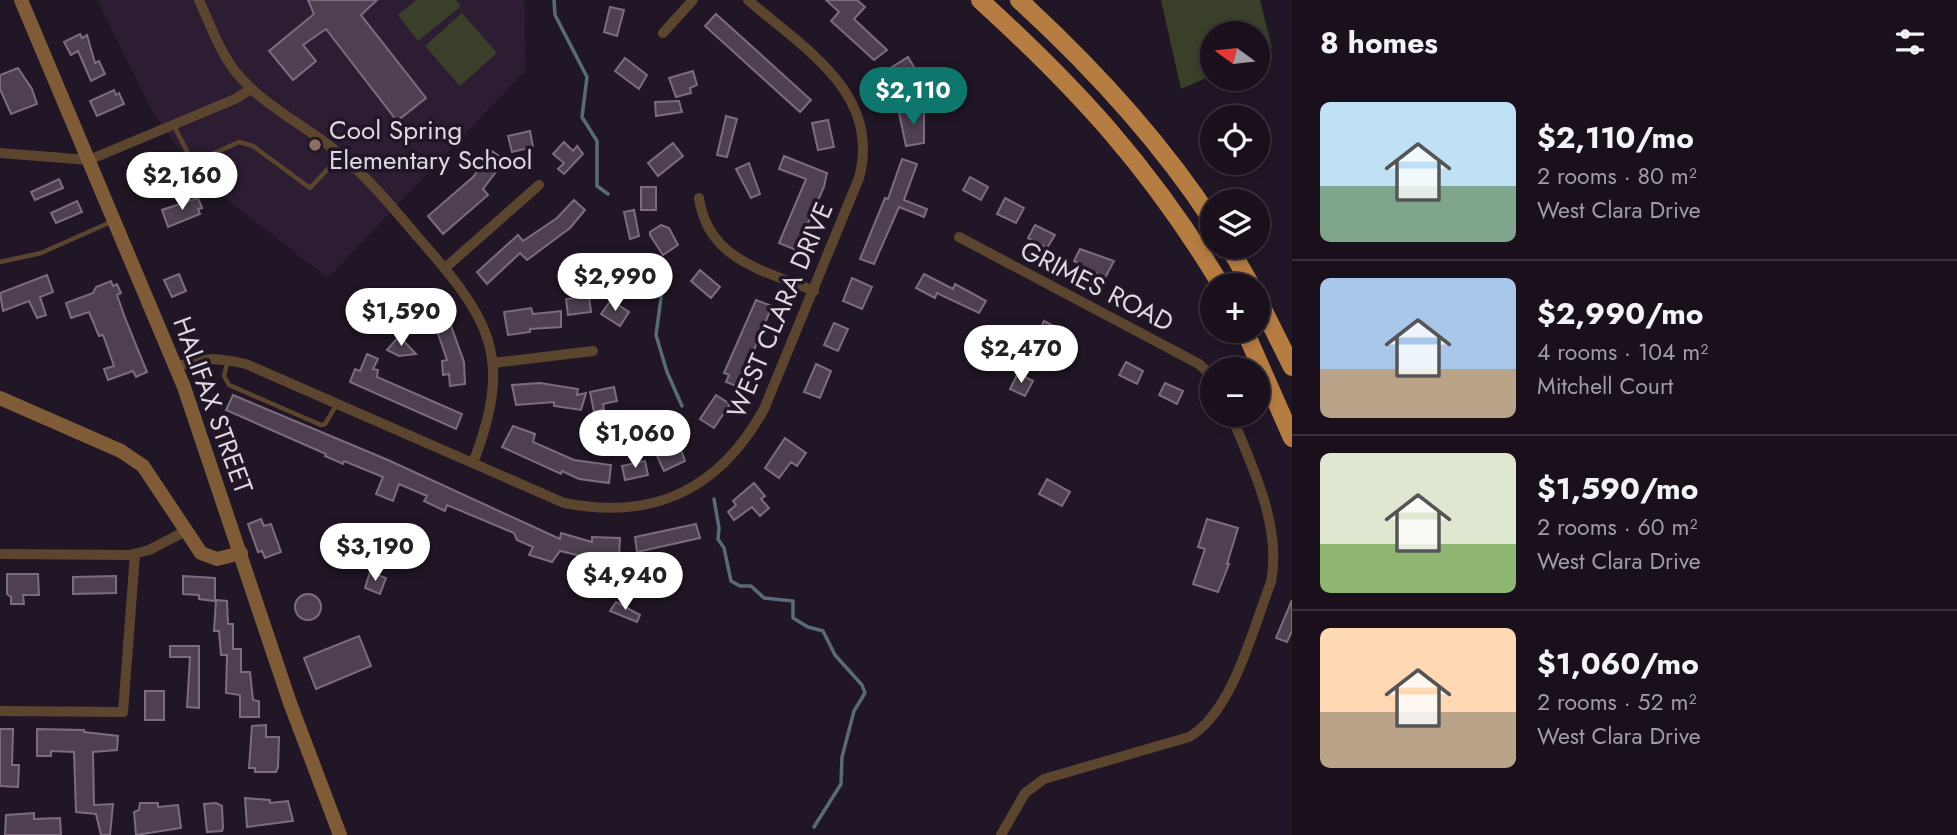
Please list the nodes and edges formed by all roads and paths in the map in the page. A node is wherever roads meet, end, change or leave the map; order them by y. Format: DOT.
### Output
graph roads {
  1 [pos="21,0"];
  2 [pos="199,0"];
  3 [pos="694,0"];
  4 [pos="748,0"];
  5 [pos="981,0"];
  6 [pos="1019,0"];
  7 [pos="663,33"];
  8 [pos="251,89"];
  9 [pos="174,125"];
  10 [pos="0,153"];
  11 [pos="341,155"];
  12 [pos="89,160"];
  13 [pos="539,185"];
  14 [pos="699,198"];
  15 [pos="1200,203"];
  16 [pos="114,220"];
  17 [pos="959,237"];
  18 [pos="0,262"];
  19 [pos="445,268"];
  20 [pos="1214,273"];
  21 [pos="814,291"];
  22 [pos="1270,323"];
  23 [pos="1250,343"];
  24 [pos="593,351"];
  25 [pos="228,359"];
  26 [pos="493,363"];
  27 [pos="1200,365"];
  28 [pos="1292,367"];
  29 [pos="176,368"];
  30 [pos="0,398"];
  31 [pos="337,404"];
  32 [pos="1235,427"];
  33 [pos="1292,438"];
  34 [pos="473,463"];
  35 [pos="186,531"];
  36 [pos="241,552"];
  37 [pos="0,554"];
  38 [pos="135,554"];
  39 [pos="0,711"];
  40 [pos="335,834"];
  41 [pos="1001,835"];
  1 -- 12 [label="main road, HALIFAX STREET"];
  2 -- 8 [label="street"];
  3 -- 7 [label="street"];
  4 -- 21 [label="street, WEST CLARA DRIVE"];
  5 -- 20 [label="highway"];
  6 -- 15 [label="highway"];
  8 -- 9 [label="street"];
  8 -- 11 [label="street"];
  9 -- 11 [label="lane"];
  9 -- 12 [label="street"];
  10 -- 12 [label="street"];
  11 -- 19 [label="street"];
  12 -- 16 [label="main road, HALIFAX STREET"];
  13 -- 19 [label="street"];
  14 -- 21 [label="street"];
  16 -- 18 [label="lane"];
  16 -- 29 [label="main road, HALIFAX STREET"];
  17 -- 27 [label="street, GRIMES ROAD"];
  19 -- 26 [label="street"];
  21 -- 34 [label="street, WEST CLARA DRIVE"];
  22 -- 28 [label="highway"];
  23 -- 33 [label="highway"];
  24 -- 26 [label="street"];
  25 -- 29 [label="street, WEST CLARA DRIVE"];
  25 -- 31 [label="street, WEST CLARA DRIVE"];
  25 -- 31 [label="lane"];
  26 -- 34 [label="street"];
  29 -- 36 [label="main road, HALIFAX STREET"];
  30 -- 35 [label="main road"];
  31 -- 34 [label="street, WEST CLARA DRIVE"];
  32 -- 41 [label="street"];
  35 -- 36 [label="main road"];
  35 -- 38 [label="street"];
  36 -- 40 [label="main road, HALIFAX STREET"];
  37 -- 38 [label="street"];
  38 -- 39 [label="street"];
}
